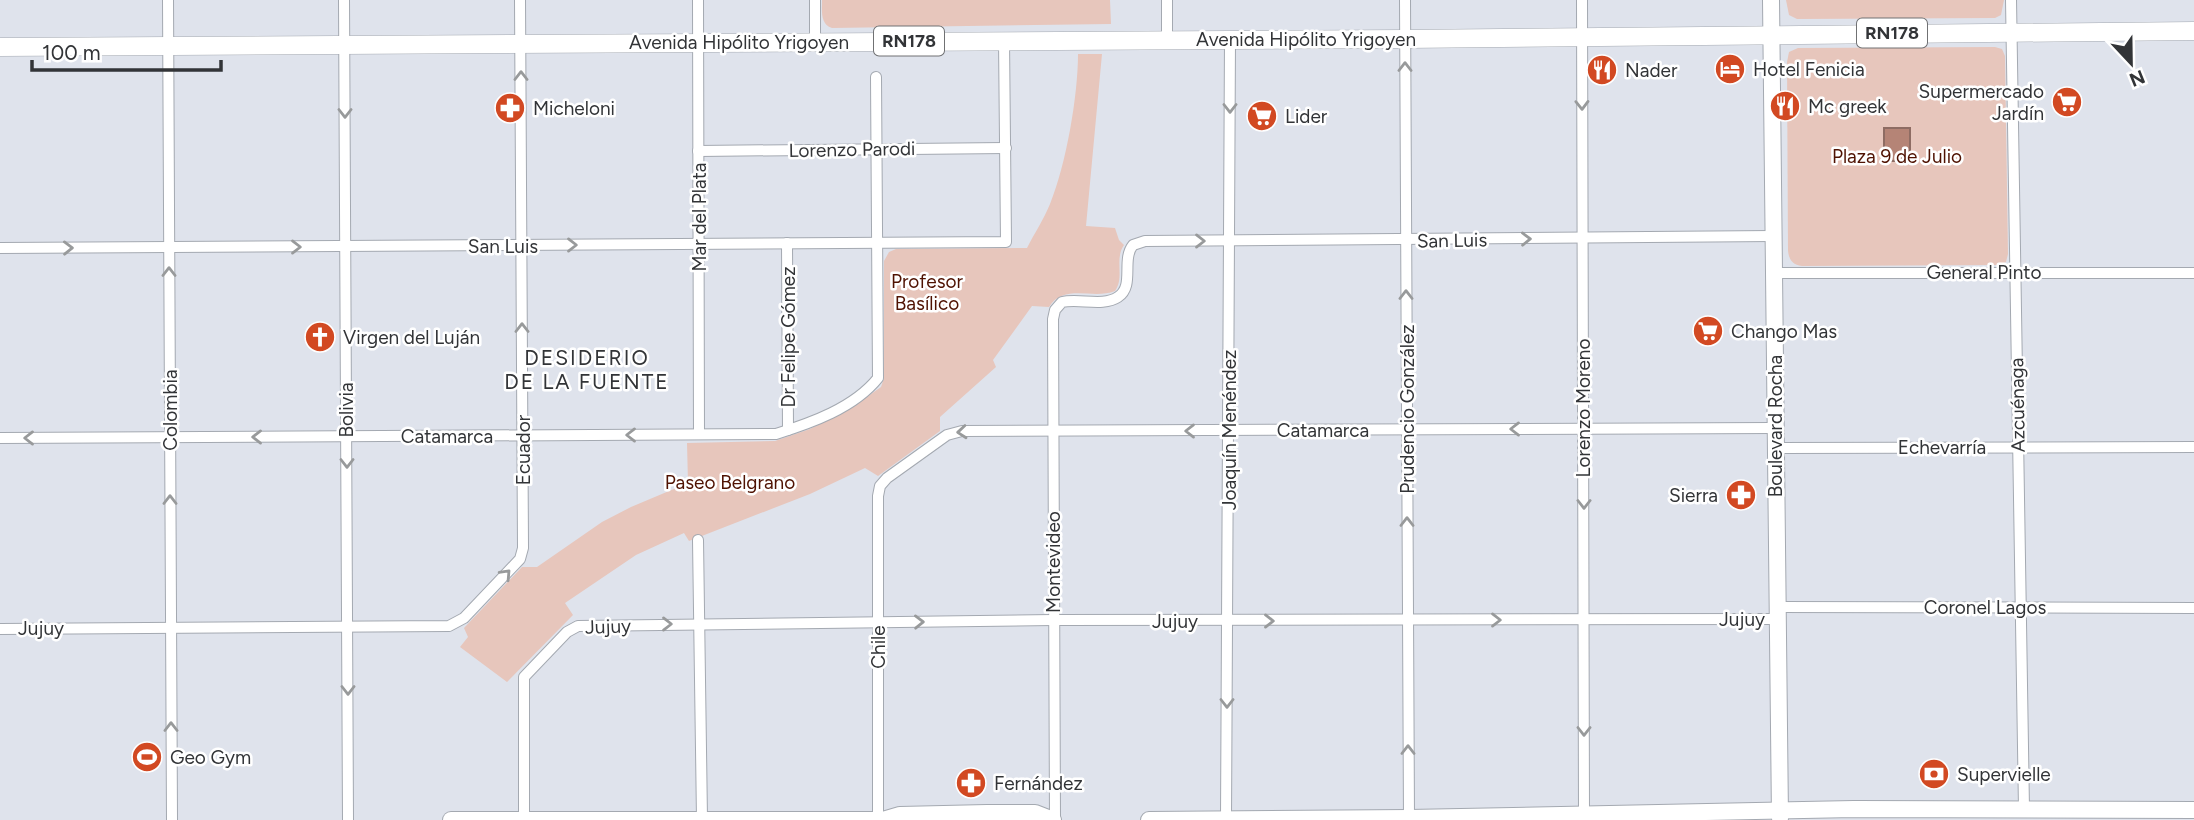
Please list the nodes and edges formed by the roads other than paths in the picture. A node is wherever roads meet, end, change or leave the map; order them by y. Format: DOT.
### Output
graph roads {
  1 [pos="167,0"];
  2 [pos="344,0"];
  3 [pos="520,0"];
  4 [pos="698,0"];
  5 [pos="815,0"];
  6 [pos="1167,0"];
  7 [pos="1405,0"];
  8 [pos="1582,0"];
  9 [pos="1771,0"];
  10 [pos="2011,0"];
  11 [pos="2194,31"];
  12 [pos="2012,32"];
  13 [pos="1771,34"];
  14 [pos="1581,37"];
  15 [pos="1405,39"];
  16 [pos="1004,40"];
  17 [pos="1167,40"];
  18 [pos="1230,40"];
  19 [pos="698,42"];
  20 [pos="815,42"];
  21 [pos="520,44"];
  22 [pos="345,45"];
  23 [pos="167,46"];
  24 [pos="0,47"];
  25 [pos="876,78"];
  26 [pos="1006,148"];
  27 [pos="876,149"];
  28 [pos="698,151"];
  29 [pos="1773,236"];
  30 [pos="1583,239"];
  31 [pos="1406,240"];
  32 [pos="1230,241"];
  33 [pos="787,243"];
  34 [pos="877,243"];
  35 [pos="699,244"];
  36 [pos="522,246"];
  37 [pos="169,247"];
  38 [pos="346,247"];
  39 [pos="0,248"];
  40 [pos="2015,272"];
  41 [pos="1774,273"];
  42 [pos="2194,273"];
  43 [pos="1058,306"];
  44 [pos="1774,428"];
  45 [pos="1407,429"];
  46 [pos="1583,429"];
  47 [pos="788,430"];
  48 [pos="1053,431"];
  49 [pos="1230,431"];
  50 [pos="699,434"];
  51 [pos="523,436"];
  52 [pos="170,437"];
  53 [pos="346,437"];
  54 [pos="0,438"];
  55 [pos="2017,447"];
  56 [pos="2194,447"];
  57 [pos="1775,448"];
  58 [pos="887,478"];
  59 [pos="698,540"];
  60 [pos="2020,607"];
  61 [pos="2194,608"];
  62 [pos="1776,613"];
  63 [pos="1584,619"];
  64 [pos="1053,620"];
  65 [pos="1408,620"];
  66 [pos="1227,621"];
  67 [pos="458,623"];
  68 [pos="878,623"];
  69 [pos="700,624"];
  70 [pos="347,627"];
  71 [pos="171,628"];
  72 [pos="0,629"];
  73 [pos="2024,809"];
  74 [pos="2194,810"];
  75 [pos="1584,815"];
  76 [pos="1779,815"];
  77 [pos="1809,815"];
  78 [pos="1409,818"];
  79 [pos="702,819"];
  80 [pos="1226,819"];
  81 [pos="172,820"];
  82 [pos="348,820"];
  83 [pos="451,820"];
  84 [pos="521,820"];
  85 [pos="881,820"];
  86 [pos="1054,820"];
  87 [pos="1149,820"];
  1 -- 23 [label="street, Colombia"];
  2 -- 22 [label="street, Bolivia"];
  3 -- 21 [label="street, Ecuador"];
  4 -- 19 [label="street, Mar del Plata"];
  5 -- 20 [label="street"];
  6 -- 17 [label="street"];
  7 -- 15 [label="street, Prudencio González"];
  8 -- 14 [label="street, Lorenzo Moreno"];
  9 -- 13 [label="main road, Boulevard Rocha"];
  10 -- 12 [label="street, Azcuénaga"];
  11 -- 12 [label="main road, RN178"];
  12 -- 13 [label="main road, RN178"];
  12 -- 40 [label="street, Azcuénaga"];
  13 -- 14 [label="main road, Avenida Hipólito Yrigoyen / RN178"];
  13 -- 29 [label="main road, Boulevard Rocha"];
  14 -- 15 [label="main road, Avenida Hipólito Yrigoyen / RN178"];
  14 -- 30 [label="street, Lorenzo Moreno, one-way"];
  15 -- 18 [label="main road, Avenida Hipólito Yrigoyen / RN178"];
  31 -- 15 [label="street, Prudencio González, one-way"];
  16 -- 17 [label="main road, Avenida Hipólito Yrigoyen / RN178"];
  16 -- 20 [label="main road, Avenida Hipólito Yrigoyen / RN178"];
  16 -- 26 [label="street"];
  17 -- 18 [label="main road, Avenida Hipólito Yrigoyen / RN178"];
  18 -- 32 [label="street, Joaquín Menéndez, one-way"];
  19 -- 20 [label="main road, Avenida Hipólito Yrigoyen / RN178"];
  19 -- 21 [label="main road, Avenida Hipólito Yrigoyen / RN178"];
  19 -- 28 [label="street, Mar del Plata"];
  21 -- 22 [label="main road, Avenida Hipólito Yrigoyen / RN178"];
  36 -- 21 [label="street, Ecuador, one-way"];
  22 -- 23 [label="main road, Avenida Hipólito Yrigoyen / RN178"];
  22 -- 38 [label="street, Bolivia, one-way"];
  23 -- 24 [label="main road, Avenida Hipólito Yrigoyen / RN178"];
  23 -- 37 [label="street, Colombia"];
  25 -- 27 [label="street"];
  26 -- 27 [label="street, Lorenzo Parodi"];
  26 -- 34 [label="street, San Luis"];
  27 -- 28 [label="street, Lorenzo Parodi"];
  27 -- 34 [label="street"];
  28 -- 35 [label="street, Mar del Plata"];
  29 -- 30 [label="street, San Luis"];
  29 -- 41 [label="main road, Boulevard Rocha"];
  31 -- 30 [label="street, San Luis, one-way"];
  30 -- 46 [label="street, Lorenzo Moreno"];
  31 -- 32 [label="street, San Luis"];
  45 -- 31 [label="street, Prudencio González, one-way"];
  43 -- 32 [label="street, San Luis, one-way"];
  32 -- 49 [label="street, Joaquín Menéndez"];
  33 -- 34 [label="street, San Luis"];
  33 -- 35 [label="street, San Luis"];
  33 -- 47 [label="street, Dr Felipe Gómez"];
  34 -- 47 [label="street, Catamarca"];
  36 -- 35 [label="street, San Luis, one-way"];
  35 -- 50 [label="street, Mar del Plata"];
  36 -- 38 [label="street, San Luis"];
  51 -- 36 [label="street, Ecuador, one-way"];
  37 -- 38 [label="street, San Luis, one-way"];
  39 -- 37 [label="street, San Luis, one-way"];
  52 -- 37 [label="street, Colombia, one-way"];
  38 -- 53 [label="street, Bolivia"];
  40 -- 41 [label="street, General Pinto"];
  40 -- 42 [label="street, General Pinto"];
  40 -- 55 [label="street, Azcuénaga"];
  41 -- 44 [label="main road, Boulevard Rocha"];
  43 -- 48 [label="street, Montevideo"];
  44 -- 46 [label="street, Catamarca"];
  44 -- 57 [label="main road, Boulevard Rocha"];
  46 -- 45 [label="street, Catamarca, one-way"];
  45 -- 49 [label="street, Catamarca"];
  65 -- 45 [label="street, Prudencio González, one-way"];
  46 -- 63 [label="street, Lorenzo Moreno, one-way"];
  47 -- 50 [label="street, Catamarca"];
  49 -- 48 [label="street, Catamarca, one-way"];
  48 -- 58 [label="street, Catamarca, one-way"];
  48 -- 64 [label="street, Montevideo"];
  49 -- 66 [label="street, Joaquín Menéndez"];
  50 -- 51 [label="street, Catamarca, one-way"];
  51 -- 53 [label="street, Catamarca"];
  67 -- 51 [label="street, Ecuador, one-way"];
  53 -- 52 [label="street, Catamarca, one-way"];
  52 -- 54 [label="street, Catamarca, one-way"];
  71 -- 52 [label="street, Colombia, one-way"];
  53 -- 70 [label="street, Bolivia, one-way"];
  55 -- 56 [label="street, Echevarría"];
  55 -- 57 [label="street, Echevarría"];
  55 -- 60 [label="street, Azcuénaga"];
  57 -- 62 [label="main road, Boulevard Rocha"];
  58 -- 68 [label="street, Chile"];
  59 -- 69 [label="street"];
  60 -- 61 [label="street, Coronel Lagos"];
  60 -- 62 [label="street, Coronel Lagos"];
  60 -- 73 [label="street, Azcuénaga"];
  62 -- 63 [label="street, Jujuy"];
  62 -- 76 [label="main road, Boulevard Rocha"];
  65 -- 63 [label="street, Jujuy, one-way"];
  63 -- 75 [label="street, Lorenzo Moreno, one-way"];
  64 -- 66 [label="street, Jujuy"];
  68 -- 64 [label="street, Jujuy, one-way"];
  64 -- 86 [label="street, Montevideo"];
  66 -- 65 [label="street, Jujuy, one-way"];
  78 -- 65 [label="street, Prudencio González, one-way"];
  66 -- 80 [label="street, Joaquín Menéndez, one-way"];
  67 -- 70 [label="street, Jujuy"];
  68 -- 69 [label="street, Jujuy"];
  68 -- 85 [label="street, Chile"];
  69 -- 79 [label="street"];
  84 -- 69 [label="street, Jujuy, one-way"];
  70 -- 71 [label="street, Jujuy"];
  70 -- 82 [label="street, Bolivia, one-way"];
  71 -- 72 [label="street, Jujuy"];
  81 -- 71 [label="street, Colombia, one-way"];
  73 -- 74 [label="main road"];
  73 -- 77 [label="main road"];
  75 -- 76 [label="main road"];
  75 -- 78 [label="main road"];
  76 -- 77 [label="main road"];
  78 -- 80 [label="main road"];
  79 -- 84 [label="main road"];
  79 -- 85 [label="main road"];
  80 -- 87 [label="main road"];
  83 -- 84 [label="main road"];
  85 -- 86 [label="main road"];
}
